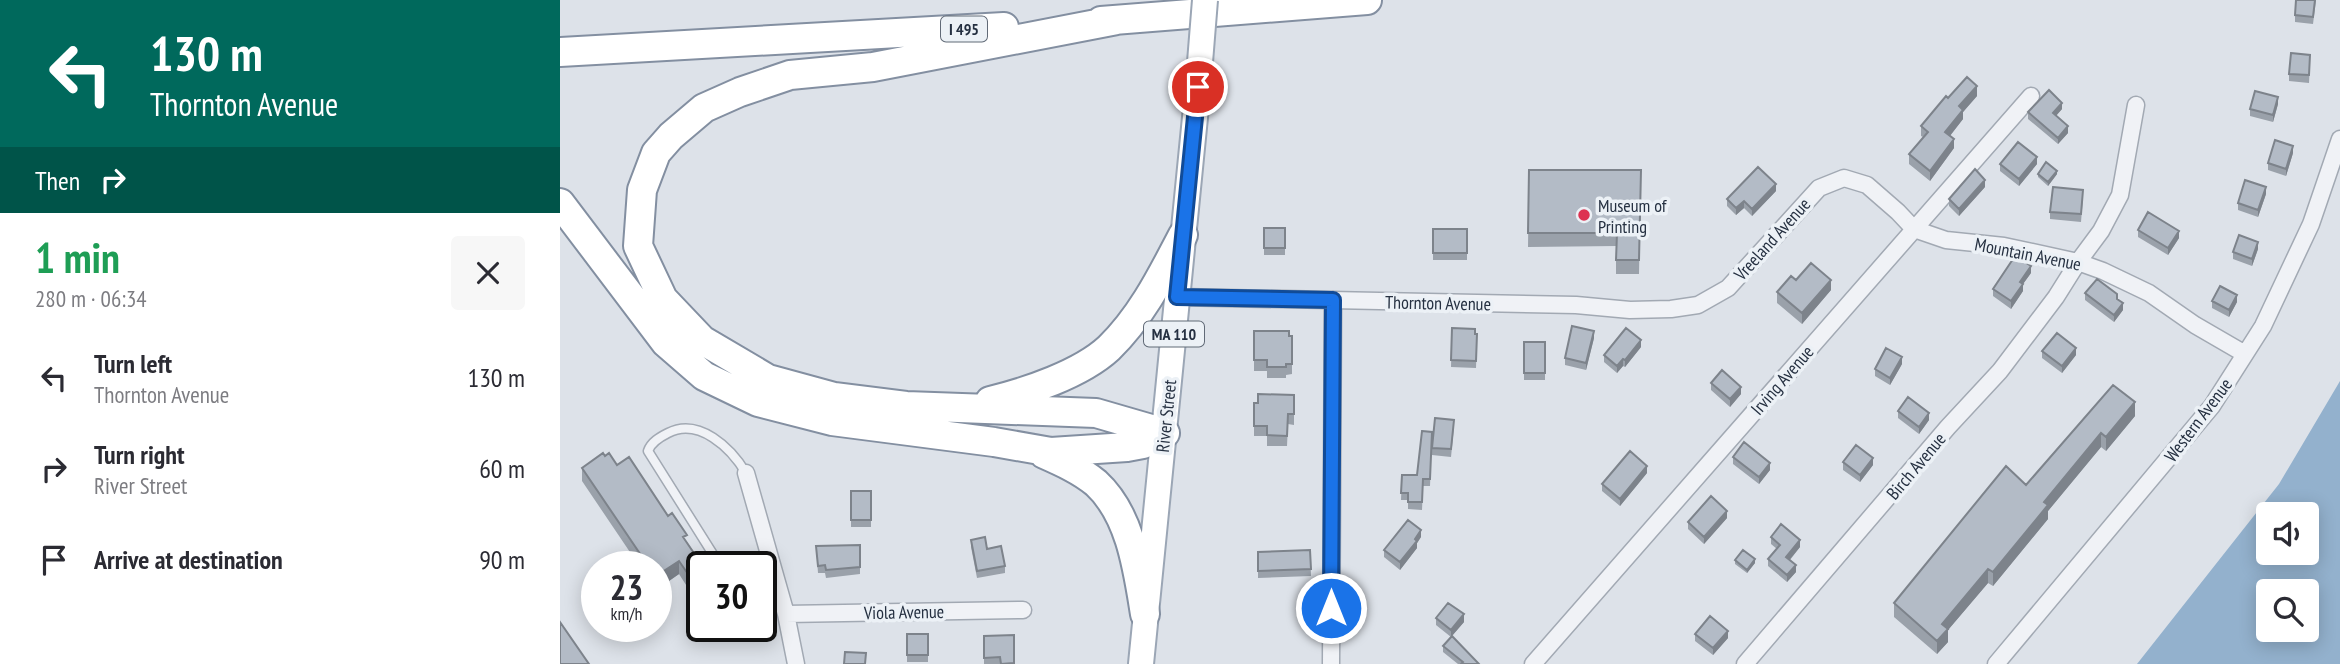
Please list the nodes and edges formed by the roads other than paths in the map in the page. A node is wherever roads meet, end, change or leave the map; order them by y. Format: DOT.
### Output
graph roads {
  1 [pos="1205,0"];
  2 [pos="1367,0"];
  3 [pos="1117,20"];
  4 [pos="560,52"];
  5 [pos="2031,96"];
  6 [pos="2136,105"];
  7 [pos="2340,139"];
  8 [pos="560,204"];
  9 [pos="1914,229"];
  10 [pos="1183,235"];
  11 [pos="2078,261"];
  12 [pos="1177,297"];
  13 [pos="1333,300"];
  14 [pos="1698,305"];
  15 [pos="2245,354"];
  16 [pos="965,407"];
  17 [pos="1165,433"];
  18 [pos="1032,448"];
  19 [pos="746,473"];
  20 [pos="711,551"];
  21 [pos="763,551"];
  22 [pos="777,595"];
  23 [pos="1023,610"];
  24 [pos="786,614"];
  25 [pos="1145,614"];
  26 [pos="796,664"];
  27 [pos="1141,664"];
  28 [pos="1331,664"];
  29 [pos="1533,664"];
  30 [pos="1745,664"];
  31 [pos="1996,664"];
  1 -- 10 [label="main road, River Street / MA 110, bridge"];
  2 -- 3 [label="highway, I 495"];
  3 -- 4 [label="highway, I 495"];
  3 -- 16 [label="highway"];
  5 -- 9 [label="street, Irving Avenue"];
  6 -- 11 [label="street, Birch Avenue"];
  7 -- 15 [label="street, Western Avenue"];
  8 -- 18 [label="highway"];
  9 -- 11 [label="street, Mountain Avenue"];
  9 -- 14 [label="street, Vreeland Avenue"];
  9 -- 29 [label="street, Irving Avenue"];
  10 -- 12 [label="main road, River Street / MA 110"];
  10 -- 16 [label="highway"];
  11 -- 15 [label="street, Mountain Avenue"];
  11 -- 30 [label="street, Birch Avenue"];
  12 -- 13 [label="street, Thornton Avenue"];
  12 -- 17 [label="main road, River Street / MA 110"];
  13 -- 14 [label="street, Thornton Avenue"];
  13 -- 28 [label="street"];
  15 -- 31 [label="street, Western Avenue"];
  16 -- 17 [label="highway"];
  17 -- 18 [label="highway"];
  17 -- 25 [label="main road, River Street / MA 110"];
  18 -- 25 [label="highway"];
  19 -- 20 [label="lane"];
  19 -- 21 [label="street"];
  22 -- 24 [label="street"];
  23 -- 24 [label="street, Viola Avenue"];
  24 -- 26 [label="street"];
  25 -- 27 [label="main road, River Street / MA 110"];
}
